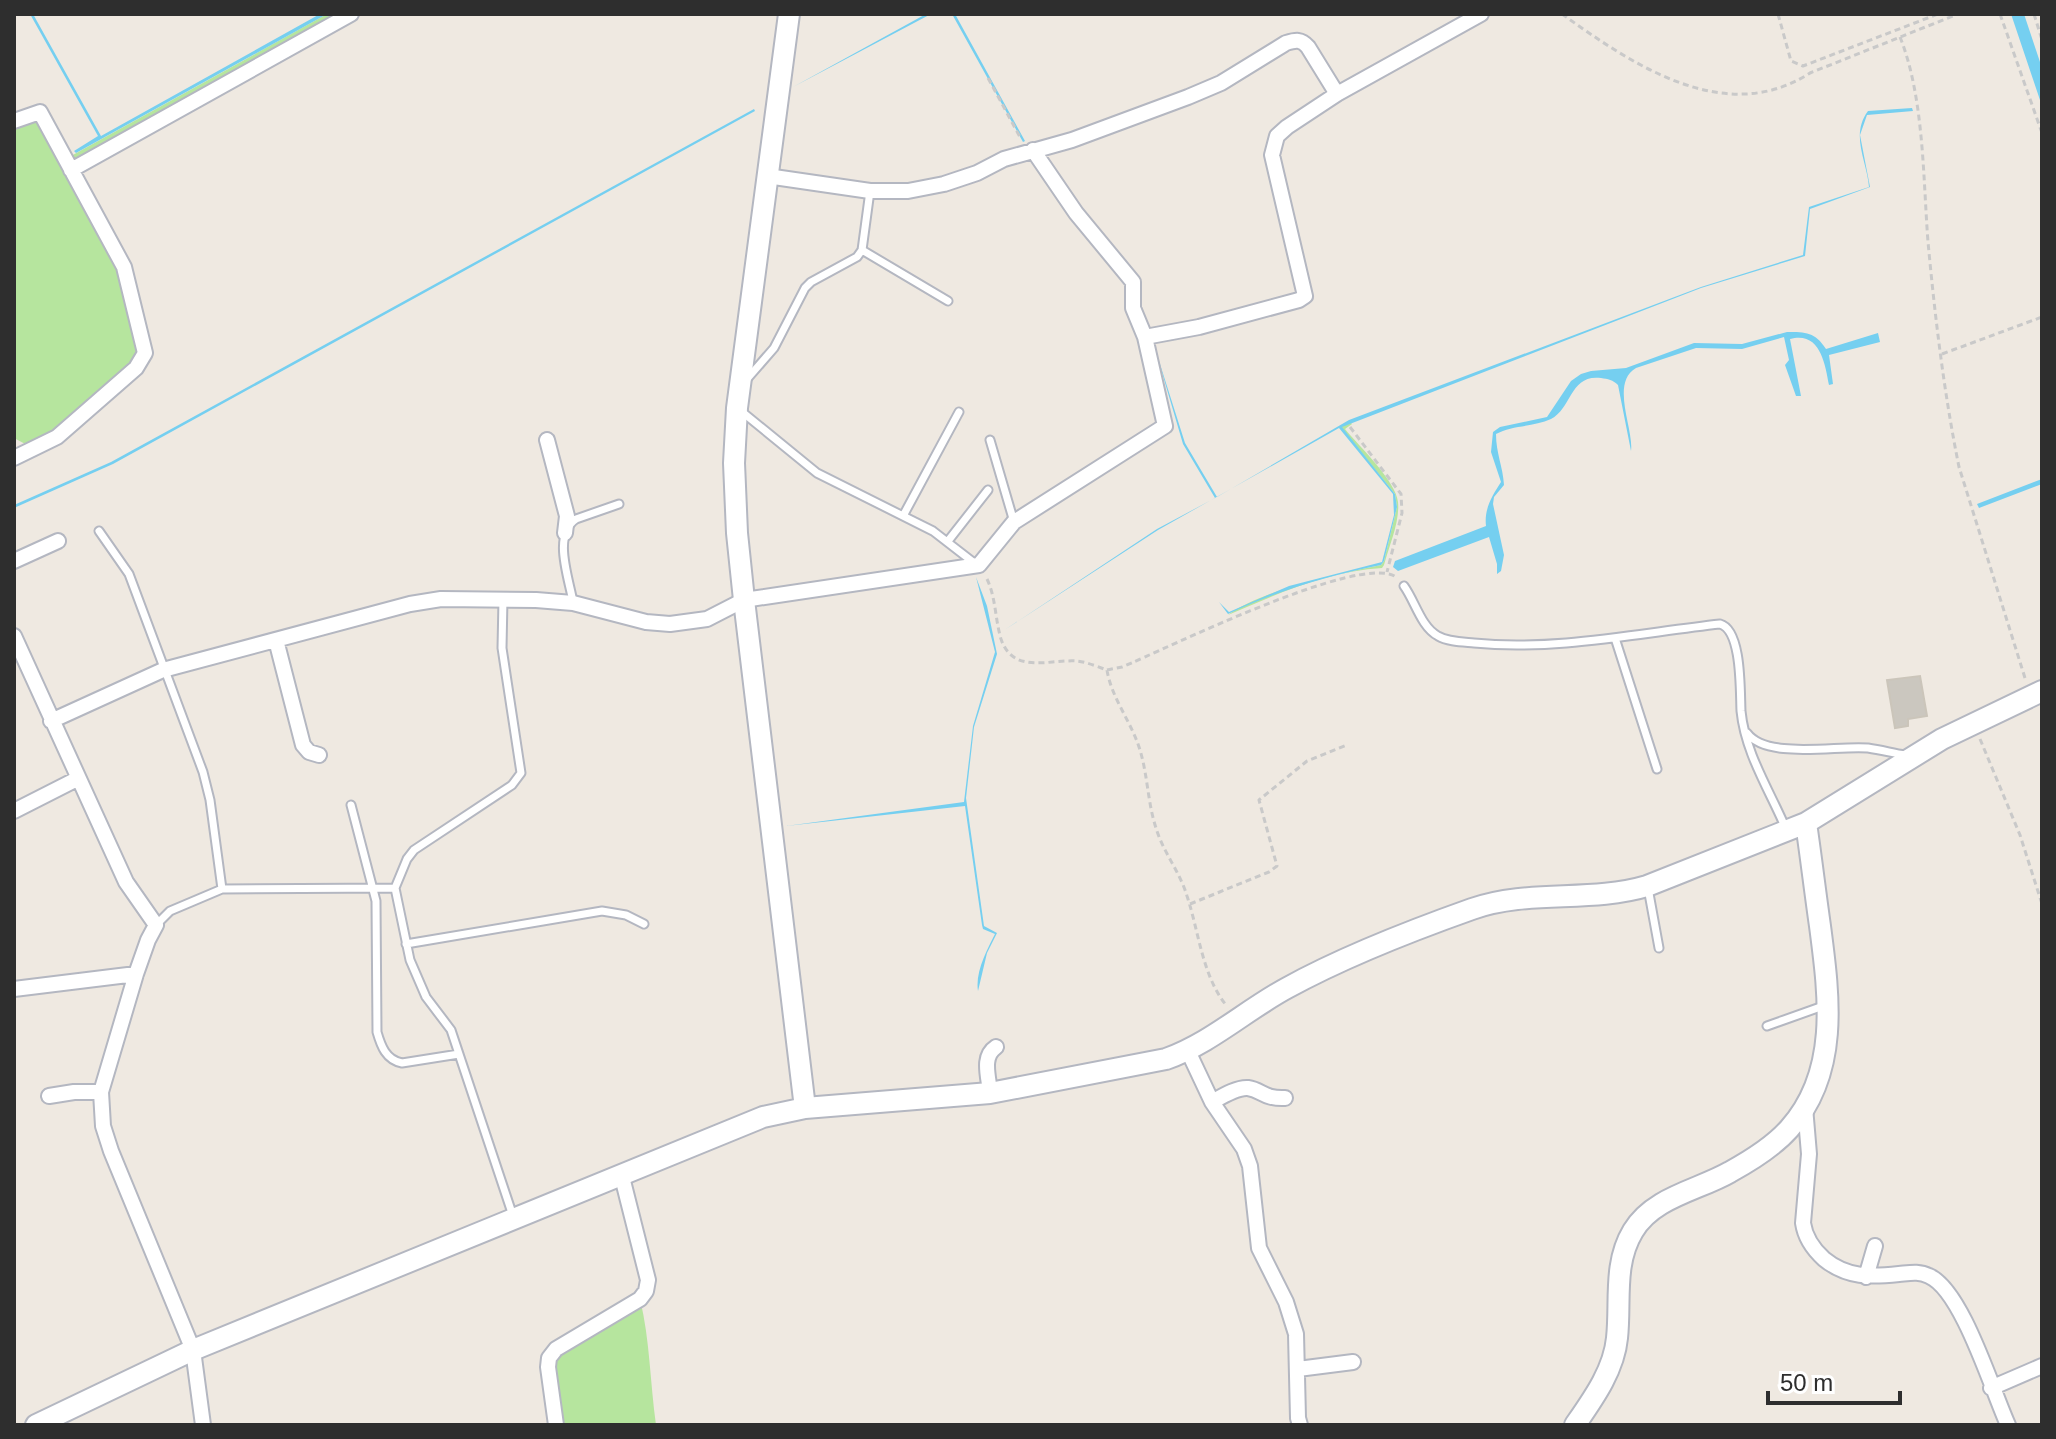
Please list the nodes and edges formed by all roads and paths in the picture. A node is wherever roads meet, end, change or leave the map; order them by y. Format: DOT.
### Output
graph roads {
  1 [pos="351,14"];
  2 [pos="789,14"];
  3 [pos="1481,14"];
  4 [pos="1562,14"];
  5 [pos="1778,14"];
  6 [pos="1938,14"];
  7 [pos="1958,14"];
  8 [pos="2000,14"];
  9 [pos="2034,14"];
  10 [pos="1900,37"];
  11 [pos="2042,40"];
  12 [pos="988,78"];
  13 [pos="1337,94"];
  14 [pos="14,121"];
  15 [pos="2042,133"];
  16 [pos="1029,146"];
  17 [pos="71,170"];
  18 [pos="767,176"];
  19 [pos="870,191"];
  20 [pos="862,250"];
  21 [pos="948,301"];
  22 [pos="2042,317"];
  23 [pos="1145,337"];
  24 [pos="1942,354"];
  25 [pos="739,386"];
  26 [pos="737,408"];
  27 [pos="959,412"];
  28 [pos="1350,427"];
  29 [pos="547,440"];
  30 [pos="990,440"];
  31 [pos="14,458"];
  32 [pos="988,490"];
  33 [pos="619,504"];
  34 [pos="903,516"];
  35 [pos="1014,522"];
  36 [pos="99,531"];
  37 [pos="565,533"];
  38 [pos="58,541"];
  39 [pos="948,541"];
  40 [pos="14,561"];
  41 [pos="979,565"];
  42 [pos="1387,572"];
  43 [pos="1404,586"];
  44 [pos="503,599"];
  45 [pos="744,600"];
  46 [pos="573,603"];
  47 [pos="14,636"];
  48 [pos="1615,638"];
  49 [pos="276,640"];
  50 [pos="163,670"];
  51 [pos="1107,670"];
  52 [pos="2036,694"];
  53 [pos="51,721"];
  54 [pos="1974,722"];
  55 [pos="1746,733"];
  56 [pos="1347,745"];
  57 [pos="319,755"];
  58 [pos="1915,757"];
  59 [pos="1657,769"];
  60 [pos="77,779"];
  61 [pos="351,805"];
  62 [pos="14,811"];
  63 [pos="1806,823"];
  64 [pos="1787,831"];
  65 [pos="1647,886"];
  66 [pos="395,888"];
  67 [pos="222,889"];
  68 [pos="372,889"];
  69 [pos="1190,904"];
  70 [pos="2042,904"];
  71 [pos="644,924"];
  72 [pos="156,925"];
  73 [pos="406,944"];
  74 [pos="1659,948"];
  75 [pos="136,974"];
  76 [pos="14,989"];
  77 [pos="1828,1004"];
  78 [pos="1238,1020"];
  79 [pos="1767,1026"];
  80 [pos="996,1047"];
  81 [pos="1188,1051"];
  82 [pos="459,1054"];
  83 [pos="101,1092"];
  84 [pos="990,1093"];
  85 [pos="49,1096"];
  86 [pos="1285,1098"];
  87 [pos="1212,1102"];
  88 [pos="1805,1107"];
  89 [pos="805,1108"];
  90 [pos="621,1173"];
  91 [pos="514,1218"];
  92 [pos="1875,1246"];
  93 [pos="1866,1277"];
  94 [pos="193,1350"];
  95 [pos="1353,1362"];
  96 [pos="2042,1366"];
  97 [pos="1298,1369"];
  98 [pos="1991,1388"];
  99 [pos="36,1425"];
  100 [pos="203,1425"];
  101 [pos="556,1425"];
  102 [pos="1300,1425"];
  103 [pos="1575,1425"];
  104 [pos="2008,1425"];
  1 -- 17 [label="street"];
  2 -- 18 [label="street"];
  3 -- 13 [label="street"];
  4 -- 10 [label="path"];
  5 -- 6 [label="path"];
  7 -- 10 [label="path"];
  8 -- 15 [label="path"];
  9 -- 11 [label="path"];
  10 -- 24 [label="path"];
  12 -- 16 [label="path"];
  13 -- 16 [label="street"];
  13 -- 23 [label="street"];
  14 -- 17 [label="street"];
  16 -- 19 [label="street"];
  16 -- 23 [label="street"];
  17 -- 31 [label="street"];
  18 -- 19 [label="street"];
  18 -- 25 [label="street"];
  19 -- 20 [label="lane"];
  20 -- 21 [label="lane"];
  20 -- 25 [label="lane"];
  22 -- 24 [label="path"];
  23 -- 35 [label="street"];
  24 -- 52 [label="path"];
  25 -- 26 [label="street"];
  26 -- 34 [label="lane"];
  26 -- 45 [label="street"];
  27 -- 34 [label="lane"];
  28 -- 42 [label="path"];
  29 -- 37 [label="street"];
  30 -- 35 [label="lane"];
  32 -- 39 [label="lane"];
  33 -- 37 [label="lane"];
  34 -- 39 [label="lane"];
  35 -- 41 [label="street"];
  36 -- 50 [label="lane"];
  37 -- 46 [label="lane"];
  38 -- 40 [label="street"];
  39 -- 41 [label="lane"];
  41 -- 45 [label="street"];
  41 -- 51 [label="path"];
  42 -- 43 [label="path"];
  42 -- 51 [label="path"];
  43 -- 48 [label="lane"];
  44 -- 46 [label="street"];
  44 -- 49 [label="street"];
  44 -- 66 [label="lane"];
  45 -- 46 [label="street"];
  45 -- 89 [label="street"];
  47 -- 53 [label="street"];
  48 -- 55 [label="lane"];
  48 -- 59 [label="lane"];
  49 -- 50 [label="street"];
  49 -- 57 [label="street"];
  50 -- 53 [label="street"];
  50 -- 67 [label="lane"];
  51 -- 69 [label="path"];
  52 -- 54 [label="street"];
  53 -- 60 [label="street"];
  54 -- 58 [label="street"];
  54 -- 70 [label="path"];
  55 -- 58 [label="lane"];
  55 -- 64 [label="lane"];
  56 -- 69 [label="path"];
  58 -- 63 [label="street"];
  60 -- 62 [label="street"];
  60 -- 72 [label="street"];
  61 -- 68 [label="lane"];
  63 -- 64 [label="street"];
  63 -- 77 [label="street"];
  64 -- 65 [label="street"];
  65 -- 74 [label="lane"];
  65 -- 78 [label="street"];
  66 -- 68 [label="lane"];
  66 -- 73 [label="lane"];
  67 -- 68 [label="lane"];
  67 -- 72 [label="lane"];
  68 -- 82 [label="lane"];
  69 -- 78 [label="path"];
  71 -- 73 [label="lane"];
  72 -- 75 [label="street"];
  73 -- 82 [label="lane"];
  75 -- 76 [label="street"];
  75 -- 83 [label="street"];
  77 -- 79 [label="lane"];
  77 -- 88 [label="street"];
  78 -- 81 [label="street"];
  80 -- 84 [label="street"];
  81 -- 84 [label="street"];
  81 -- 87 [label="street"];
  82 -- 91 [label="lane"];
  83 -- 85 [label="street"];
  83 -- 94 [label="street"];
  84 -- 89 [label="street"];
  86 -- 87 [label="street"];
  87 -- 97 [label="street"];
  88 -- 93 [label="street"];
  88 -- 103 [label="street"];
  89 -- 90 [label="street"];
  90 -- 91 [label="street"];
  90 -- 101 [label="street"];
  91 -- 94 [label="street"];
  92 -- 93 [label="street"];
  93 -- 98 [label="street"];
  94 -- 99 [label="street"];
  94 -- 100 [label="street"];
  95 -- 97 [label="street"];
  96 -- 98 [label="street"];
  97 -- 102 [label="street"];
  98 -- 104 [label="street"];
}
